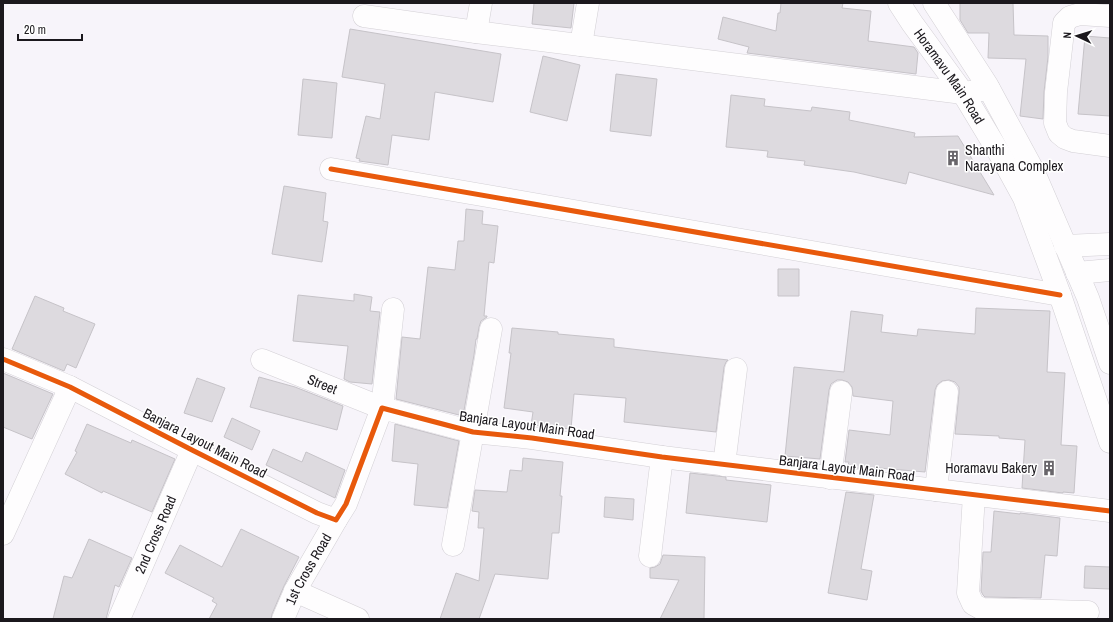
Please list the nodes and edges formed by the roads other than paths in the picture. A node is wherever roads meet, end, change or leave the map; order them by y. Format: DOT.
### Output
graph roads {
  1 [pos="481,3"];
  2 [pos="588,3"];
  3 [pos="899,3"];
  4 [pos="934,3"];
  5 [pos="364,16"];
  6 [pos="1110,16"];
  7 [pos="476,32"];
  8 [pos="581,45"];
  9 [pos="989,88"];
  10 [pos="963,93"];
  11 [pos="1110,146"];
  12 [pos="331,169"];
  13 [pos="1110,244"];
  14 [pos="1065,246"];
  15 [pos="1110,270"];
  16 [pos="1077,272"];
  17 [pos="1060,295"];
  18 [pos="393,309"];
  19 [pos="491,329"];
  20 [pos="3,359"];
  21 [pos="262,360"];
  22 [pos="1110,363"];
  23 [pos="736,369"];
  24 [pos="70,387"];
  25 [pos="841,392"];
  26 [pos="947,392"];
  27 [pos="382,408"];
  28 [pos="473,432"];
  29 [pos="1110,442"];
  30 [pos="192,450"];
  31 [pos="662,457"];
  32 [pos="724,465"];
  33 [pos="830,478"];
  34 [pos="936,490"];
  35 [pos="974,495"];
  36 [pos="1110,511"];
  37 [pos="336,520"];
  38 [pos="3,534"];
  39 [pos="453,545"];
  40 [pos="650,556"];
  41 [pos="295,591"];
  42 [pos="1088,612"];
  43 [pos="119,619"];
  44 [pos="283,619"];
  45 [pos="358,619"];
  1 -- 7 [label="street"];
  2 -- 8 [label="street"];
  3 -- 10 [label="street, Horamavu Main Road"];
  4 -- 9 [label="street, Horamavu Main Road"];
  5 -- 7 [label="street"];
  6 -- 11 [label="street"];
  7 -- 8 [label="street"];
  8 -- 10 [label="street"];
  9 -- 10 [label="street"];
  9 -- 14 [label="street, Horamavu Main Road"];
  10 -- 17 [label="street, Horamavu Main Road"];
  12 -- 17 [label="street"];
  13 -- 14 [label="street"];
  14 -- 16 [label="street, Horamavu Main Road"];
  15 -- 16 [label="street"];
  16 -- 22 [label="street, Horamavu Main Road"];
  17 -- 29 [label="street, Horamavu Main Road"];
  18 -- 27 [label="street"];
  19 -- 28 [label="street"];
  20 -- 24 [label="street, Banjara Layout Main Road"];
  21 -- 27 [label="street, Street"];
  23 -- 32 [label="street"];
  24 -- 30 [label="street, Banjara Layout Main Road"];
  24 -- 38 [label="street"];
  25 -- 33 [label="street"];
  26 -- 34 [label="street"];
  27 -- 28 [label="street, Banjara Layout Main Road"];
  27 -- 37 [label="street"];
  28 -- 31 [label="street, Banjara Layout Main Road"];
  28 -- 39 [label="street"];
  30 -- 37 [label="street, Banjara Layout Main Road"];
  30 -- 43 [label="street, 2nd Cross Road"];
  31 -- 32 [label="street, Banjara Layout Main Road"];
  31 -- 40 [label="street"];
  32 -- 33 [label="street, Banjara Layout Main Road"];
  33 -- 34 [label="street, Banjara Layout Main Road"];
  34 -- 35 [label="street, Banjara Layout Main Road"];
  35 -- 36 [label="street, Banjara Layout Main Road"];
  35 -- 42 [label="street"];
  37 -- 41 [label="street, 1st Cross Road"];
  41 -- 44 [label="street, 1st Cross Road"];
  41 -- 45 [label="street"];
}
